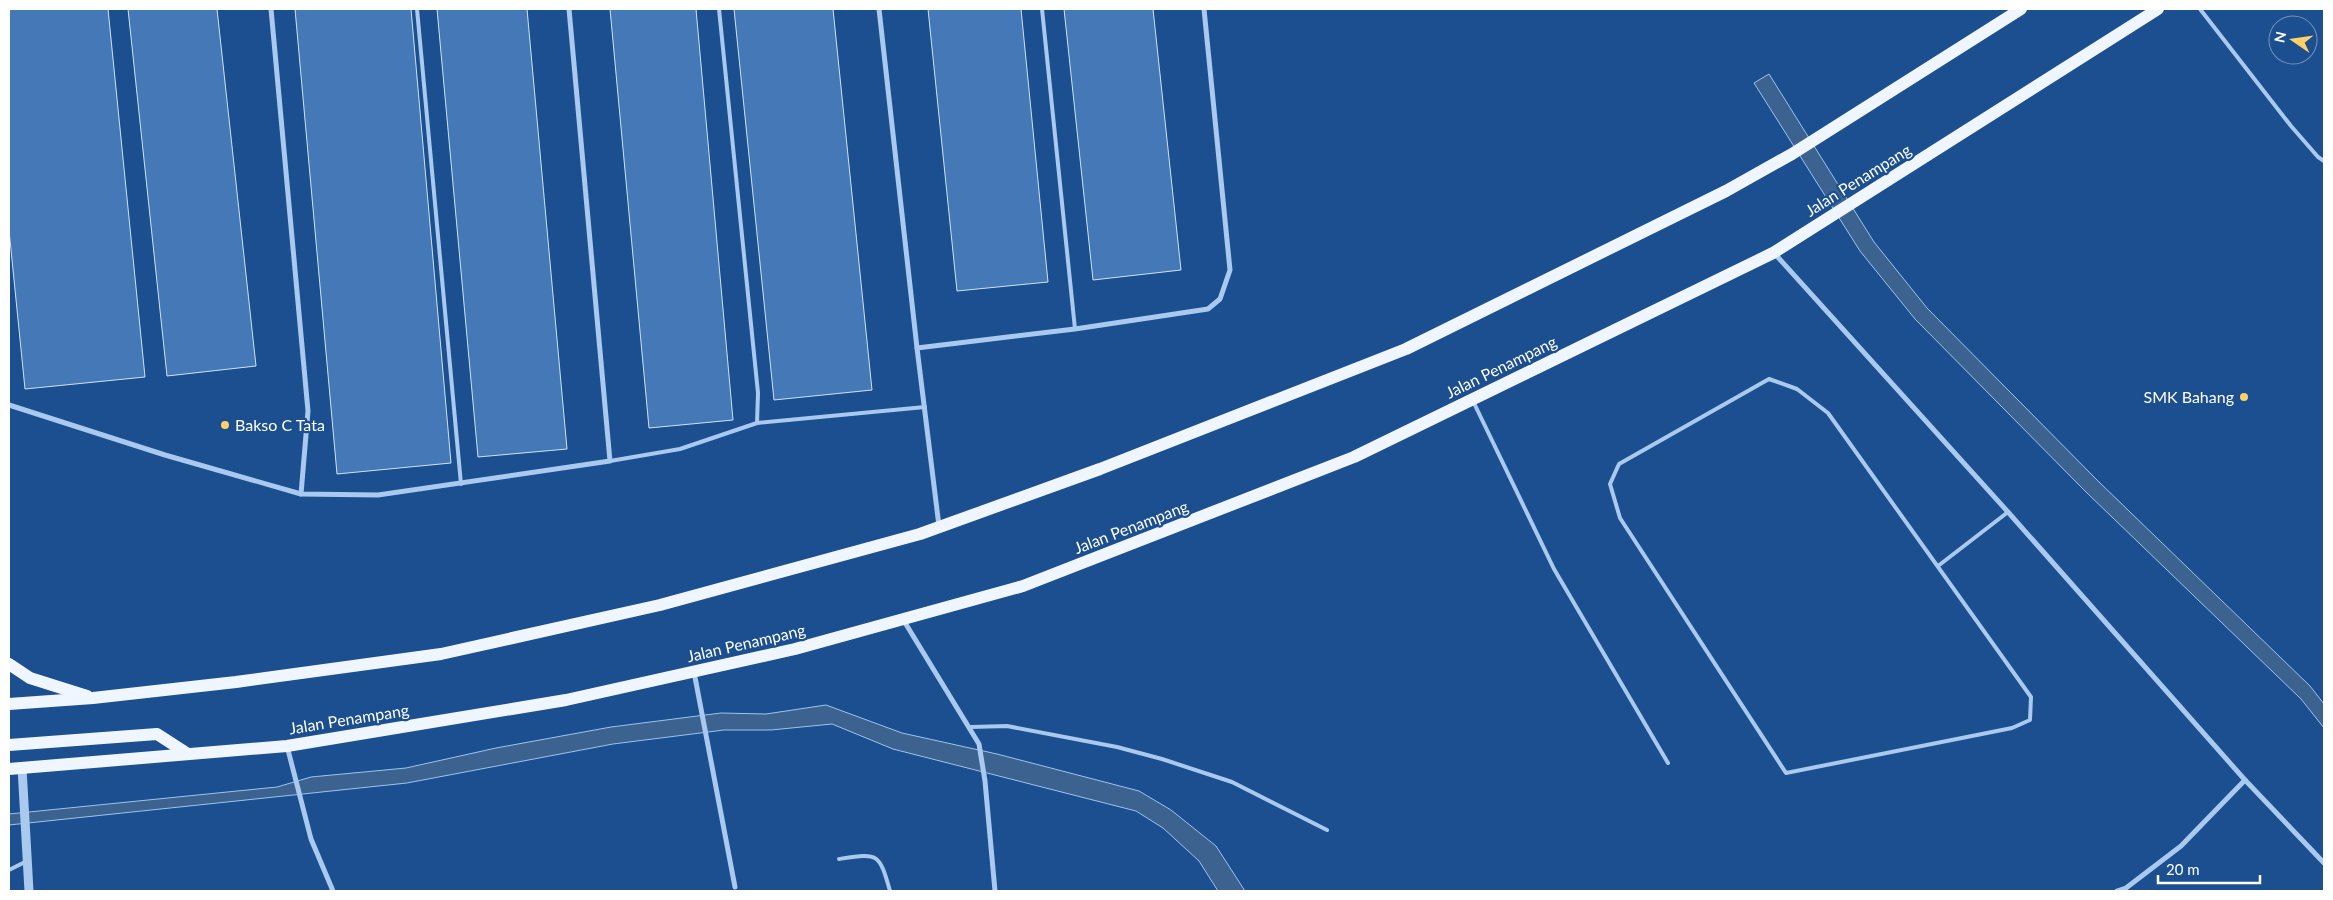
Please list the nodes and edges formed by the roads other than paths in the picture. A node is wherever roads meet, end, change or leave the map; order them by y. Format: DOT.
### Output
graph roads {
  1 [pos="271,9"];
  2 [pos="416,9"];
  3 [pos="569,9"];
  4 [pos="719,9"];
  5 [pos="879,9"];
  6 [pos="1042,9"];
  7 [pos="1204,9"];
  8 [pos="2021,9"];
  9 [pos="2158,9"];
  10 [pos="2200,9"];
  11 [pos="2324,161"];
  12 [pos="1773,253"];
  13 [pos="1075,329"];
  14 [pos="917,348"];
  15 [pos="1472,399"];
  16 [pos="9,406"];
  17 [pos="925,406"];
  18 [pos="758,423"];
  19 [pos="610,461"];
  20 [pos="461,484"];
  21 [pos="301,494"];
  22 [pos="2008,512"];
  23 [pos="939,527"];
  24 [pos="1938,566"];
  25 [pos="904,620"];
  26 [pos="9,664"];
  27 [pos="694,672"];
  28 [pos="93,698"];
  29 [pos="9,704"];
  30 [pos="971,727"];
  31 [pos="9,745"];
  32 [pos="287,746"];
  33 [pos="188,754"];
  34 [pos="1668,764"];
  35 [pos="22,768"];
  36 [pos="9,769"];
  37 [pos="2245,780"];
  38 [pos="1327,830"];
  39 [pos="839,859"];
  40 [pos="27,861"];
  41 [pos="2324,863"];
  42 [pos="9,870"];
  43 [pos="735,887"];
  44 [pos="2126,890"];
  45 [pos="29,891"];
  46 [pos="333,891"];
  47 [pos="890,891"];
  48 [pos="995,891"];
  49 [pos="2117,891"];
  1 -- 21 [label="street"];
  2 -- 20 [label="lane"];
  3 -- 19 [label="street"];
  4 -- 18 [label="lane"];
  5 -- 14 [label="street"];
  6 -- 13 [label="lane"];
  7 -- 13 [label="street"];
  8 -- 23 [label="main road"];
  9 -- 12 [label="main road, Jalan Penampang"];
  10 -- 11 [label="lane"];
  12 -- 15 [label="main road, Jalan Penampang"];
  12 -- 22 [label="street"];
  13 -- 14 [label="street"];
  14 -- 17 [label="street"];
  15 -- 25 [label="main road, Jalan Penampang"];
  15 -- 34 [label="lane"];
  16 -- 21 [label="street"];
  17 -- 18 [label="lane"];
  17 -- 23 [label="street"];
  18 -- 19 [label="lane"];
  19 -- 20 [label="street"];
  20 -- 21 [label="street"];
  22 -- 24 [label="lane"];
  22 -- 37 [label="street"];
  23 -- 28 [label="main road"];
  24 -- 24 [label="lane"];
  25 -- 27 [label="main road, Jalan Penampang"];
  25 -- 30 [label="street"];
  26 -- 28 [label="main road"];
  27 -- 32 [label="main road, Jalan Penampang"];
  27 -- 43 [label="street"];
  28 -- 29 [label="main road"];
  30 -- 38 [label="lane"];
  30 -- 48 [label="street"];
  31 -- 33 [label="main road"];
  32 -- 33 [label="main road, Jalan Penampang"];
  32 -- 46 [label="street"];
  33 -- 35 [label="main road, Jalan Penampang"];
  35 -- 36 [label="main road, Jalan Penampang"];
  35 -- 40 [label="street"];
  37 -- 41 [label="street"];
  37 -- 44 [label="street"];
  39 -- 47 [label="lane"];
  40 -- 42 [label="lane"];
  40 -- 45 [label="street"];
  44 -- 49 [label="street"];
}
